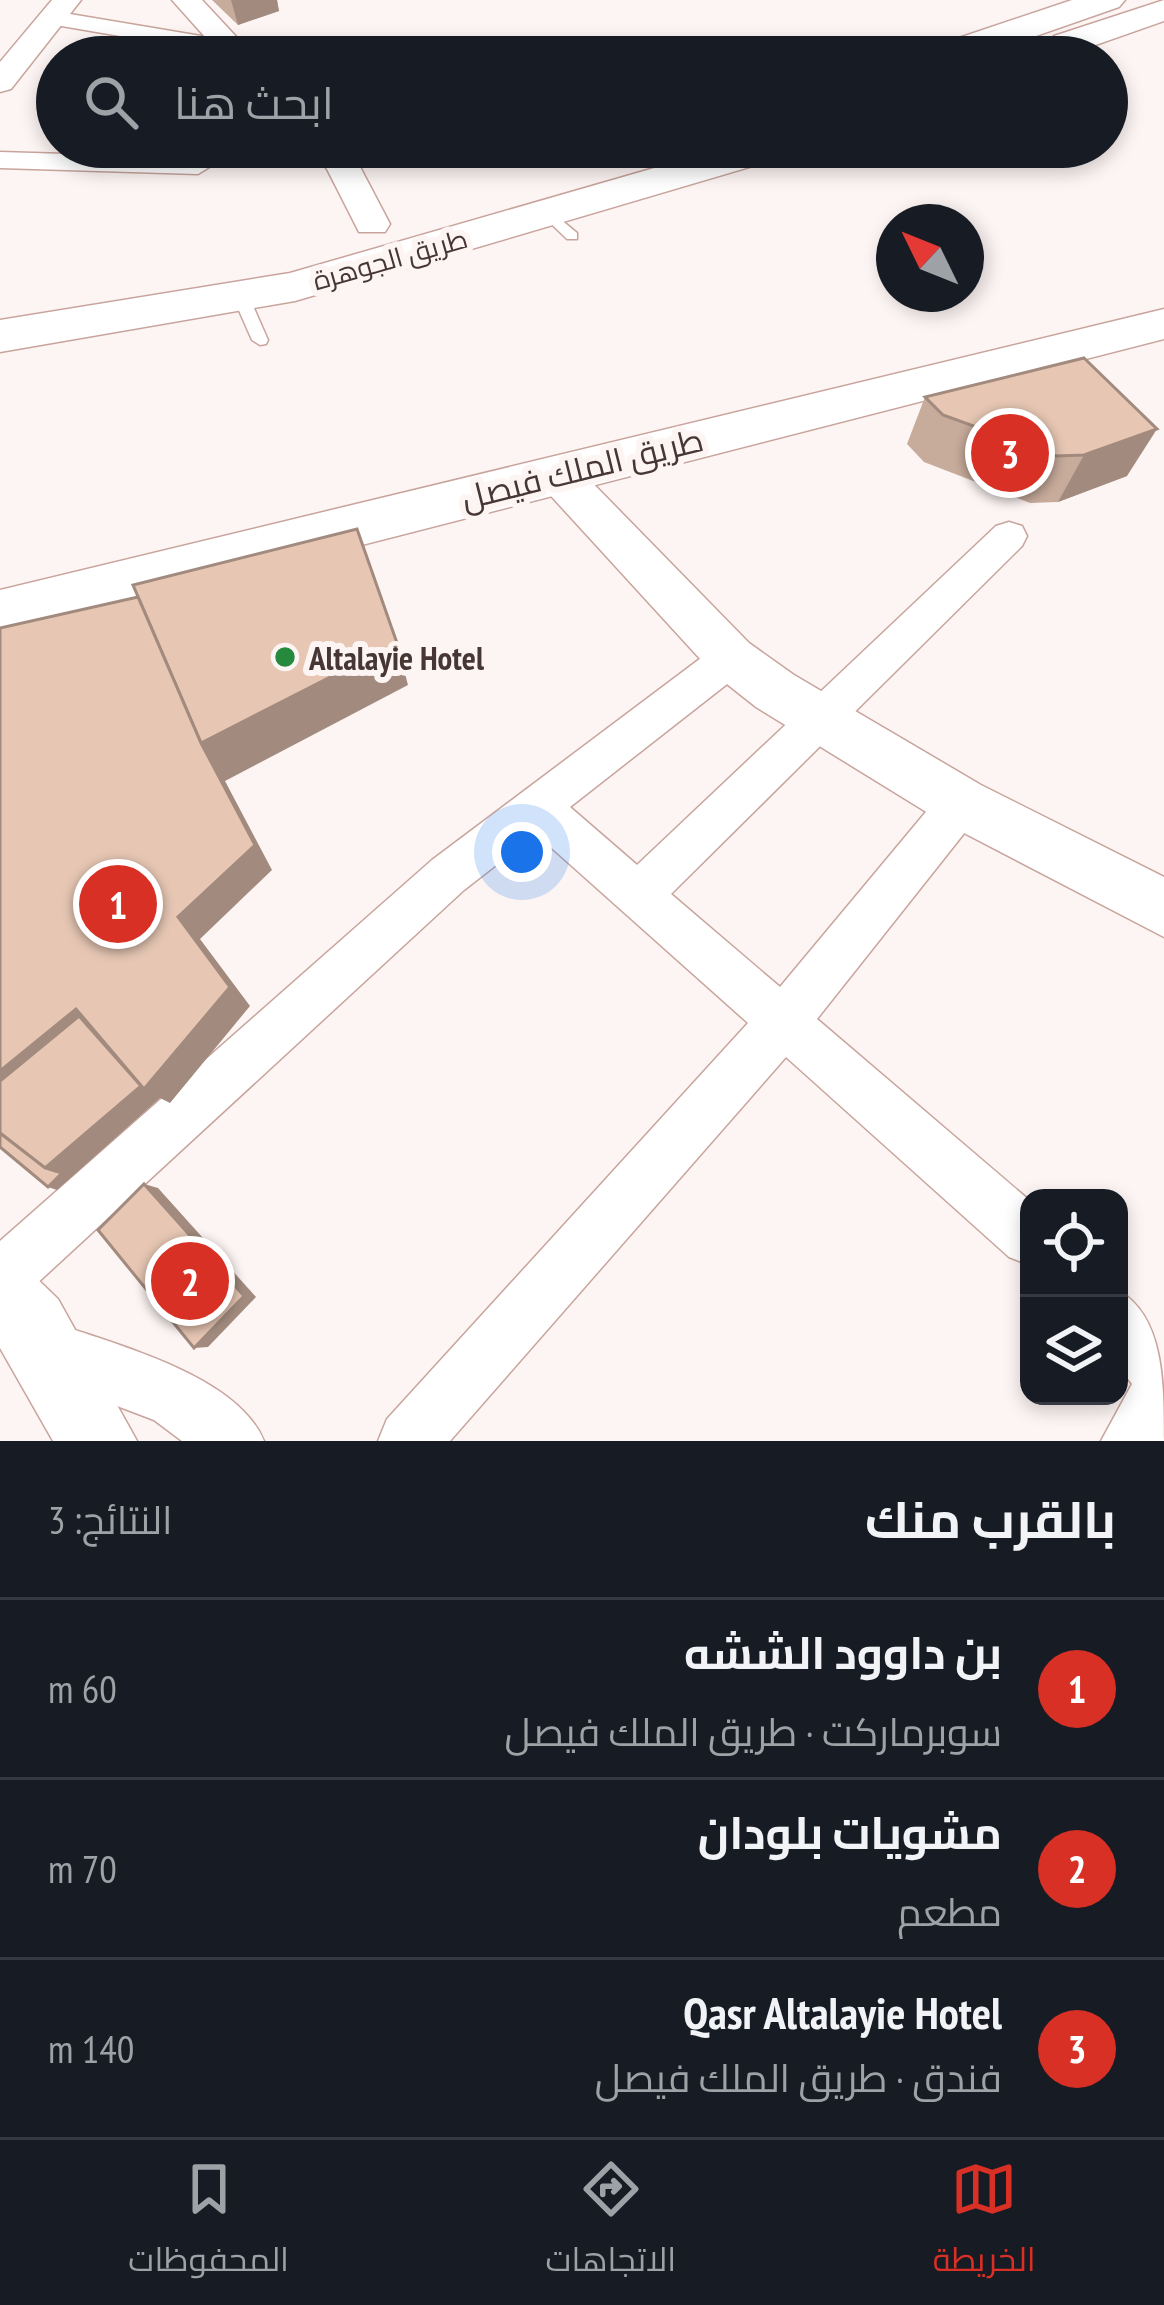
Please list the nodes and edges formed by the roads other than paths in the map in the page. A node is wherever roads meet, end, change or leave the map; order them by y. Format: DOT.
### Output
graph roads {
  1 [pos="186,0"];
  2 [pos="1078,0"];
  3 [pos="1107,0"];
  4 [pos="1164,8"];
  5 [pos="59,9"];
  6 [pos="148,34"];
  7 [pos="37,36"];
  8 [pos="158,36"];
  9 [pos="220,36"];
  10 [pos="1031,36"];
  11 [pos="1037,36"];
  12 [pos="1058,36"];
  13 [pos="36,37"];
  14 [pos="0,82"];
  15 [pos="0,160"];
  16 [pos="36,161"];
  17 [pos="344,168"];
  18 [pos="571,168"];
  19 [pos="715,168"];
  20 [pos="372,224"];
  21 [pos="241,297"];
  22 [pos="0,298"];
  23 [pos="1164,302"];
  24 [pos="191,306"];
  25 [pos="1164,324"];
  26 [pos="0,336"];
  27 [pos="260,340"];
  28 [pos="0,356"];
  29 [pos="556,475"];
  30 [pos="1010,536"];
  31 [pos="0,581"];
  32 [pos="0,614"];
  33 [pos="731,658"];
  34 [pos="821,720"];
  35 [pos="961,803"];
  36 [pos="538,807"];
  37 [pos="639,894"];
  38 [pos="1164,908"];
  39 [pos="785,1020"];
  40 [pos="1020,1229"];
  41 [pos="0,1279"];
  42 [pos="22,1322"];
  43 [pos="1128,1331"];
  44 [pos="1164,1376"];
  45 [pos="1164,1389"];
  46 [pos="97,1441"];
  47 [pos="233,1441"];
  48 [pos="409,1441"];
  49 [pos="1132,1441"];
  1 -- 9 [label="street"];
  2 -- 10 [label="main road"];
  3 -- 11 [label="main road"];
  4 -- 12 [label="main road"];
  5 -- 6 [label="street"];
  5 -- 7 [label="street"];
  6 -- 8 [label="street"];
  13 -- 14 [label="street"];
  15 -- 16 [label="street"];
  17 -- 20 [label="street"];
  18 -- 20 [label="main road, طريق الجوهرة"];
  19 -- 21 [label="main road, طريق الجوهرة"];
  20 -- 22 [label="main road, طريق الجوهرة"];
  21 -- 24 [label="main road, طريق الجوهرة"];
  21 -- 27 [label="lane"];
  23 -- 31 [label="main road, طريق الملك فيصل"];
  24 -- 26 [label="main road, طريق الجوهرة"];
  24 -- 28 [label="main road"];
  25 -- 29 [label="main road, طريق الملك فيصل"];
  29 -- 32 [label="main road, طريق الملك فيصل"];
  29 -- 33 [label="street"];
  30 -- 34 [label="street"];
  33 -- 34 [label="street"];
  33 -- 36 [label="street"];
  34 -- 35 [label="street"];
  34 -- 37 [label="street"];
  35 -- 38 [label="street"];
  35 -- 39 [label="street"];
  36 -- 37 [label="street"];
  36 -- 41 [label="street"];
  37 -- 39 [label="street"];
  39 -- 40 [label="street"];
  39 -- 48 [label="street"];
  42 -- 46 [label="street"];
  42 -- 47 [label="street"];
  43 -- 44 [label="street"];
  45 -- 49 [label="street"];
}
